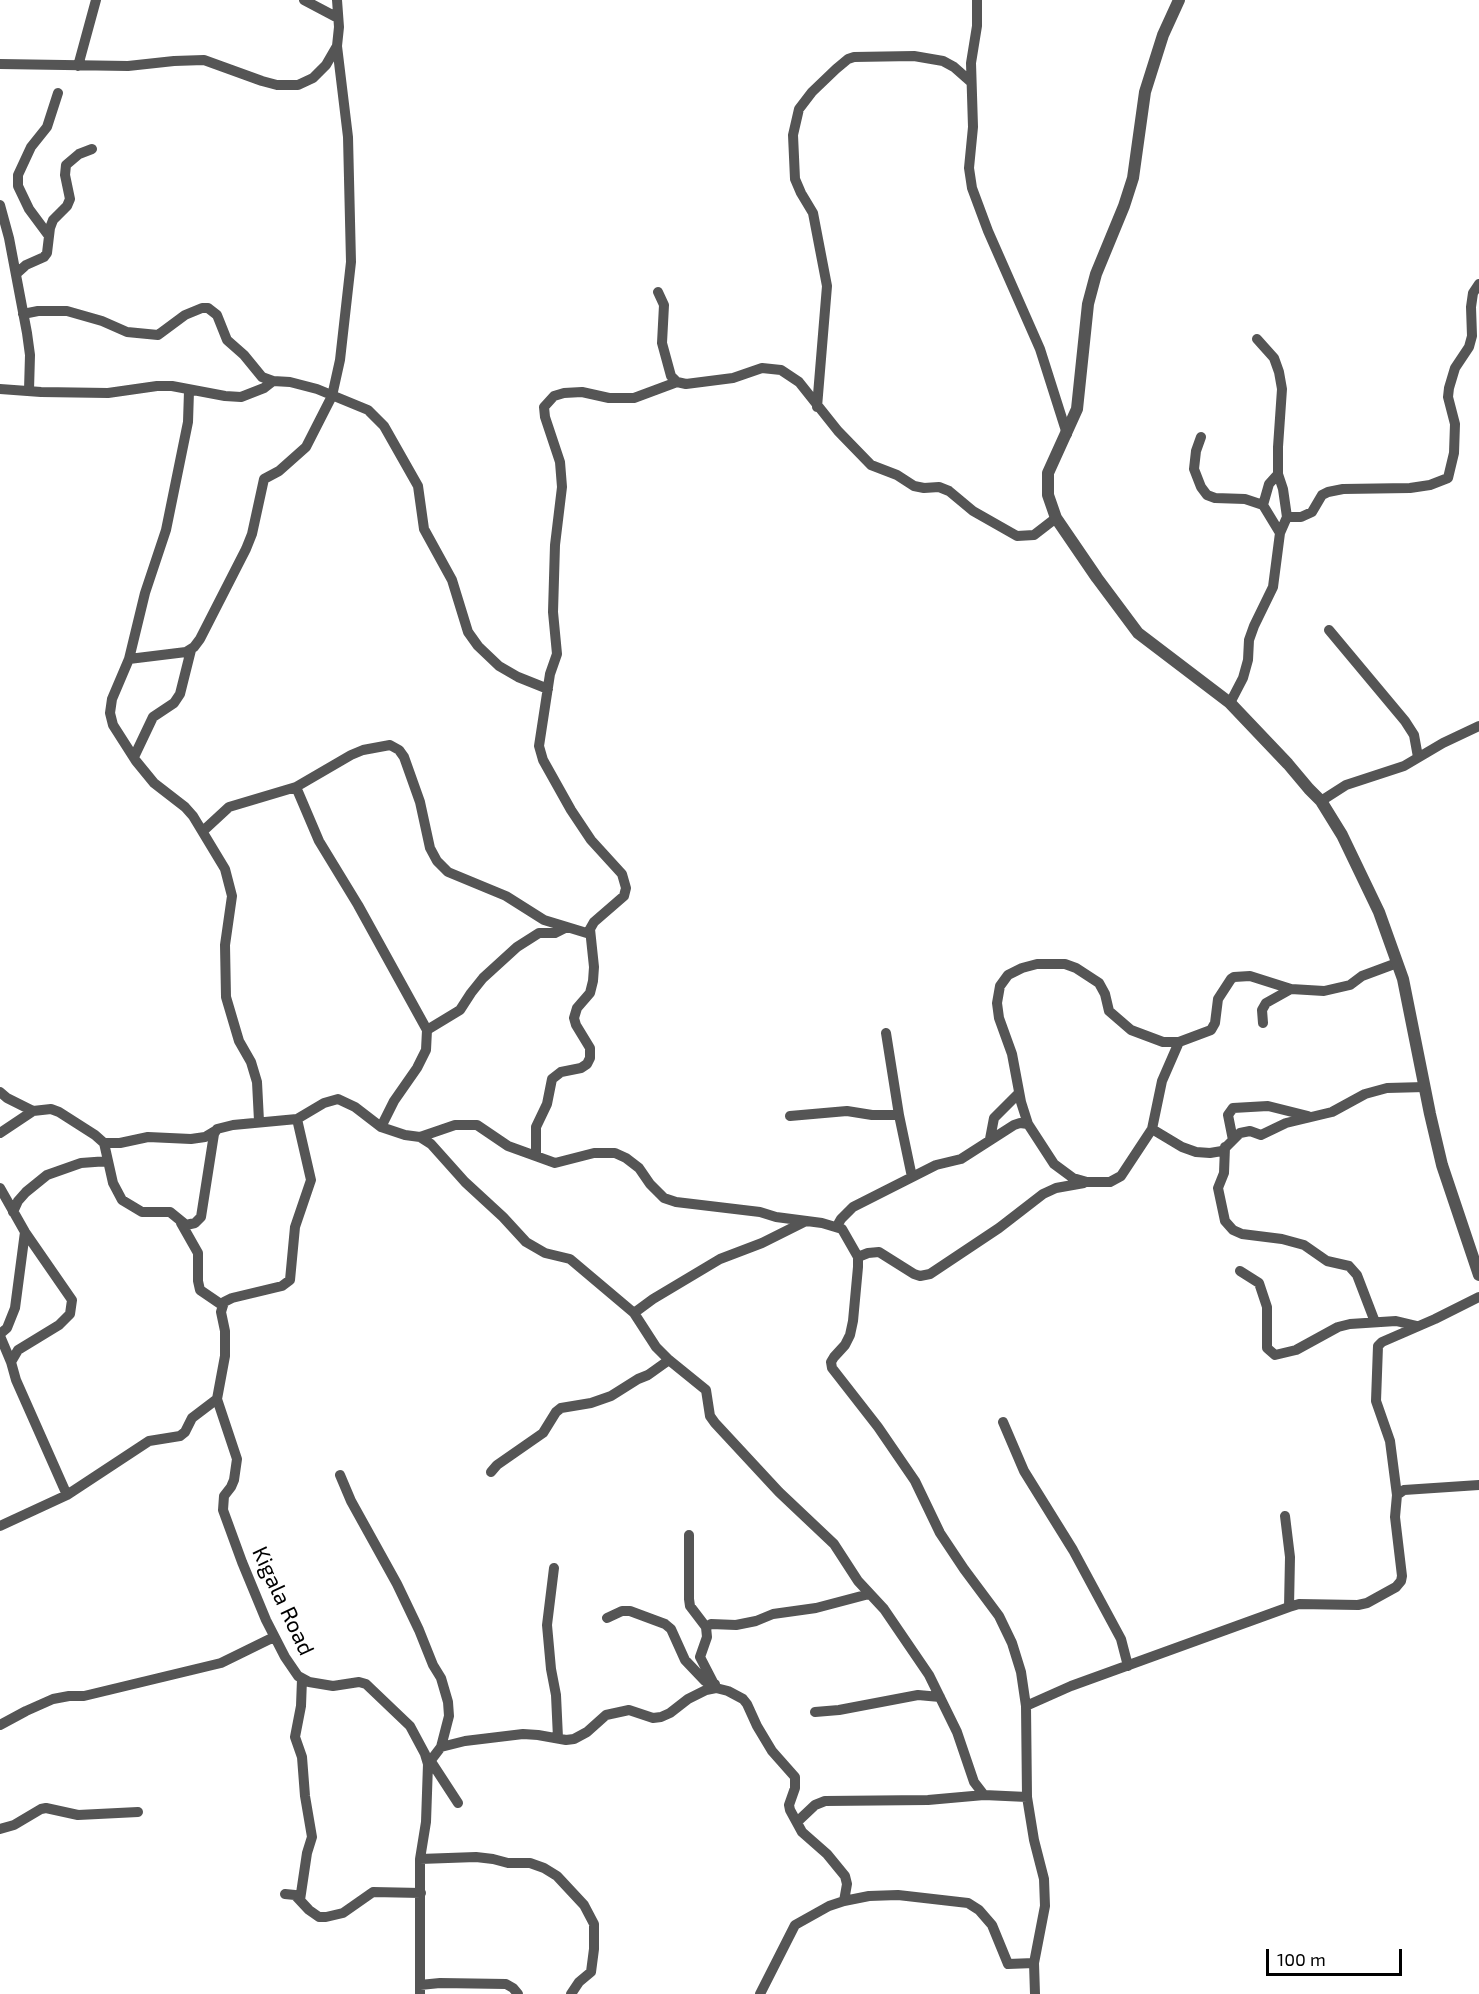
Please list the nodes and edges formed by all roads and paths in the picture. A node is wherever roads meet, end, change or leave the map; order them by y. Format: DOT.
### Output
graph roads {
  1 [pos="96,0"];
  2 [pos="304,0"];
  3 [pos="337,0"];
  4 [pos="977,0"];
  5 [pos="1179,0"];
  6 [pos="338,18"];
  7 [pos="337,46"];
  8 [pos="0,64"];
  9 [pos="78,66"];
  10 [pos="971,82"];
  11 [pos="58,93"];
  12 [pos="92,149"];
  13 [pos="0,205"];
  14 [pos="49,236"];
  15 [pos="16,274"];
  16 [pos="1479,284"];
  17 [pos="658,292"];
  18 [pos="23,314"];
  19 [pos="1257,339"];
  20 [pos="273,381"];
  21 [pos="677,382"];
  22 [pos="0,389"];
  23 [pos="29,390"];
  24 [pos="189,390"];
  25 [pos="332,396"];
  26 [pos="817,407"];
  27 [pos="1066,434"];
  28 [pos="1202,437"];
  29 [pos="1278,474"];
  30 [pos="1263,505"];
  31 [pos="1287,517"];
  32 [pos="1056,518"];
  33 [pos="1280,533"];
  34 [pos="1329,630"];
  35 [pos="191,650"];
  36 [pos="129,659"];
  37 [pos="548,689"];
  38 [pos="1230,703"];
  39 [pos="1479,726"];
  40 [pos="1418,757"];
  41 [pos="134,758"];
  42 [pos="296,787"];
  43 [pos="1322,801"];
  44 [pos="203,831"];
  45 [pos="567,927"];
  46 [pos="590,934"];
  47 [pos="1397,963"];
  48 [pos="1291,989"];
  49 [pos="1263,1023"];
  50 [pos="427,1030"];
  51 [pos="886,1033"];
  52 [pos="1179,1042"];
  53 [pos="1425,1086"];
  54 [pos="0,1092"];
  55 [pos="1019,1093"];
  56 [pos="33,1111"];
  57 [pos="899,1115"];
  58 [pos="790,1116"];
  59 [pos="1310,1117"];
  60 [pos="297,1119"];
  61 [pos="259,1121"];
  62 [pos="1028,1124"];
  63 [pos="381,1127"];
  64 [pos="1152,1129"];
  65 [pos="215,1131"];
  66 [pos="0,1133"];
  67 [pos="420,1137"];
  68 [pos="990,1139"];
  69 [pos="104,1143"];
  70 [pos="1229,1144"];
  71 [pos="536,1155"];
  72 [pos="108,1161"];
  73 [pos="1054,1164"];
  74 [pos="912,1177"];
  75 [pos="1087,1182"];
  76 [pos="0,1188"];
  77 [pos="1051,1190"];
  78 [pos="13,1212"];
  79 [pos="804,1222"];
  80 [pos="181,1223"];
  81 [pos="837,1226"];
  82 [pos="25,1232"];
  83 [pos="858,1257"];
  84 [pos="1240,1271"];
  85 [pos="1479,1275"];
  86 [pos="1479,1297"];
  87 [pos="222,1305"];
  88 [pos="634,1313"];
  89 [pos="1376,1322"];
  90 [pos="1417,1326"];
  91 [pos="0,1335"];
  92 [pos="669,1360"];
  93 [pos="11,1362"];
  94 [pos="217,1399"];
  95 [pos="1003,1422"];
  96 [pos="491,1472"];
  97 [pos="340,1475"];
  98 [pos="1479,1485"];
  99 [pos="67,1495"];
  100 [pos="1397,1495"];
  101 [pos="1285,1516"];
  102 [pos="0,1526"];
  103 [pos="690,1534"];
  104 [pos="554,1568"];
  105 [pos="869,1594"];
  106 [pos="1289,1607"];
  107 [pos="607,1618"];
  108 [pos="706,1627"];
  109 [pos="274,1637"];
  110 [pos="1128,1666"];
  111 [pos="302,1678"];
  112 [pos="716,1686"];
  113 [pos="940,1697"];
  114 [pos="1026,1706"];
  115 [pos="815,1712"];
  116 [pos="0,1725"];
  117 [pos="558,1738"];
  118 [pos="441,1747"];
  119 [pos="429,1762"];
  120 [pos="984,1795"];
  121 [pos="1027,1797"];
  122 [pos="458,1803"];
  123 [pos="138,1812"];
  124 [pos="796,1822"];
  125 [pos="0,1829"];
  126 [pos="420,1858"];
  127 [pos="422,1893"];
  128 [pos="285,1894"];
  129 [pos="300,1900"];
  130 [pos="844,1900"];
  131 [pos="1034,1963"];
  132 [pos="420,1989"];
  133 [pos="518,1994"];
  134 [pos="571,1994"];
  135 [pos="760,1994"];
  136 [pos="1035,1994"];
  1 -- 9 [label="street"];
  2 -- 6 [label="street"];
  3 -- 6 [label="street"];
  4 -- 10 [label="street"];
  5 -- 27 [label="street"];
  6 -- 7 [label="street"];
  7 -- 9 [label="street"];
  7 -- 25 [label="street"];
  8 -- 9 [label="street"];
  10 -- 26 [label="street"];
  10 -- 27 [label="street"];
  11 -- 14 [label="street"];
  12 -- 14 [label="street"];
  13 -- 15 [label="street"];
  14 -- 15 [label="street"];
  15 -- 18 [label="street"];
  16 -- 31 [label="street"];
  17 -- 21 [label="street"];
  18 -- 20 [label="street"];
  18 -- 23 [label="street"];
  19 -- 29 [label="street"];
  20 -- 24 [label="street"];
  20 -- 25 [label="street"];
  21 -- 26 [label="street"];
  21 -- 37 [label="street"];
  22 -- 23 [label="street"];
  23 -- 24 [label="street"];
  24 -- 36 [label="street"];
  25 -- 35 [label="street"];
  25 -- 37 [label="street"];
  26 -- 32 [label="street"];
  27 -- 32 [label="street"];
  28 -- 30 [label="street"];
  29 -- 30 [label="street"];
  29 -- 31 [label="street"];
  30 -- 33 [label="street"];
  31 -- 33 [label="street"];
  32 -- 38 [label="street"];
  33 -- 38 [label="street"];
  34 -- 40 [label="street"];
  35 -- 36 [label="street"];
  35 -- 41 [label="street"];
  36 -- 41 [label="street"];
  37 -- 46 [label="street"];
  38 -- 43 [label="street"];
  39 -- 40 [label="street"];
  40 -- 43 [label="street"];
  41 -- 44 [label="street"];
  42 -- 44 [label="street"];
  42 -- 45 [label="street"];
  42 -- 50 [label="street"];
  43 -- 47 [label="street"];
  44 -- 61 [label="street"];
  45 -- 46 [label="street"];
  45 -- 50 [label="street"];
  46 -- 71 [label="street"];
  47 -- 48 [label="street"];
  47 -- 53 [label="street"];
  48 -- 49 [label="street"];
  48 -- 52 [label="street"];
  50 -- 63 [label="street"];
  51 -- 57 [label="street"];
  52 -- 55 [label="street"];
  52 -- 64 [label="street"];
  53 -- 59 [label="street"];
  53 -- 85 [label="street"];
  54 -- 56 [label="street"];
  55 -- 62 [label="street"];
  55 -- 68 [label="street"];
  56 -- 66 [label="street"];
  56 -- 69 [label="street"];
  57 -- 58 [label="street"];
  57 -- 74 [label="street"];
  59 -- 70 [label="street"];
  59 -- 70 [label="street"];
  60 -- 61 [label="street"];
  60 -- 63 [label="street"];
  60 -- 87 [label="street"];
  61 -- 65 [label="street"];
  62 -- 68 [label="street"];
  62 -- 73 [label="street"];
  63 -- 67 [label="street"];
  64 -- 70 [label="street"];
  64 -- 75 [label="street"];
  65 -- 69 [label="street"];
  65 -- 80 [label="street"];
  67 -- 71 [label="street"];
  67 -- 88 [label="street"];
  68 -- 74 [label="street"];
  69 -- 72 [label="street"];
  70 -- 89 [label="street"];
  71 -- 79 [label="street"];
  72 -- 78 [label="street"];
  72 -- 80 [label="street"];
  73 -- 75 [label="street"];
  73 -- 77 [label="street"];
  74 -- 81 [label="street"];
  75 -- 77 [label="street"];
  76 -- 78 [label="street"];
  77 -- 83 [label="street"];
  78 -- 82 [label="street"];
  79 -- 81 [label="street"];
  79 -- 88 [label="street"];
  80 -- 87 [label="street"];
  81 -- 83 [label="street"];
  82 -- 91 [label="street"];
  82 -- 93 [label="street"];
  83 -- 114 [label="street"];
  84 -- 89 [label="street"];
  86 -- 90 [label="street"];
  87 -- 94 [label="street"];
  88 -- 92 [label="street"];
  89 -- 90 [label="street"];
  90 -- 100 [label="street"];
  91 -- 93 [label="street"];
  92 -- 96 [label="street"];
  92 -- 105 [label="street"];
  93 -- 99 [label="street"];
  94 -- 99 [label="street"];
  94 -- 109 [label="street, Kigala Road"];
  95 -- 110 [label="street"];
  97 -- 118 [label="street"];
  98 -- 100 [label="street"];
  99 -- 102 [label="street"];
  100 -- 106 [label="street"];
  101 -- 106 [label="street"];
  103 -- 108 [label="street"];
  104 -- 117 [label="street"];
  105 -- 108 [label="street"];
  105 -- 113 [label="street"];
  106 -- 110 [label="street"];
  107 -- 112 [label="street"];
  108 -- 112 [label="street"];
  109 -- 111 [label="street, Kigala Road"];
  109 -- 116 [label="street"];
  110 -- 114 [label="street"];
  111 -- 119 [label="street, Kigala Road"];
  111 -- 129 [label="street"];
  112 -- 117 [label="street"];
  112 -- 124 [label="street"];
  113 -- 115 [label="street"];
  113 -- 120 [label="street"];
  114 -- 121 [label="street"];
  117 -- 118 [label="street"];
  118 -- 119 [label="street"];
  119 -- 122 [label="street"];
  119 -- 126 [label="street, Kigala Road"];
  120 -- 121 [label="street"];
  120 -- 124 [label="street"];
  121 -- 131 [label="street"];
  123 -- 125 [label="street"];
  124 -- 130 [label="street"];
  126 -- 127 [label="street, Kigala Road"];
  126 -- 134 [label="street"];
  127 -- 129 [label="street"];
  127 -- 132 [label="street, Kigala Road"];
  128 -- 129 [label="street"];
  130 -- 131 [label="street"];
  130 -- 135 [label="street"];
  131 -- 136 [label="street"];
  132 -- 133 [label="street"];
}
